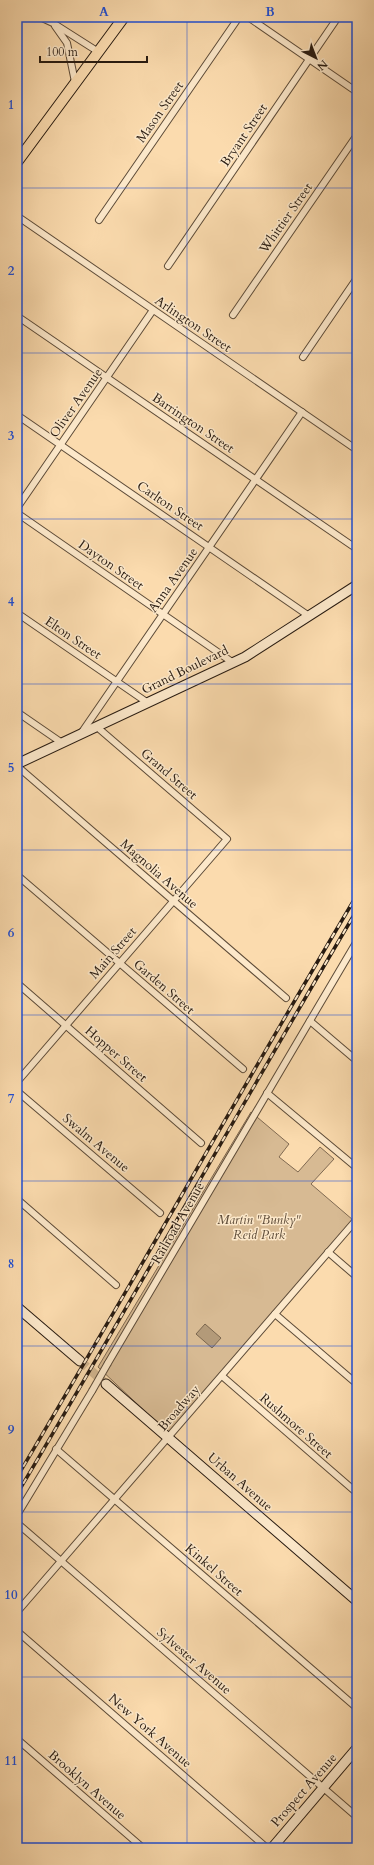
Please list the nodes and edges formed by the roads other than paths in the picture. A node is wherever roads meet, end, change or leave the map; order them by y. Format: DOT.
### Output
graph roads {
  1 [pos="40,17"];
  2 [pos="124,17"];
  3 [pos="239,17"];
  4 [pos="248,17"];
  5 [pos="338,17"];
  6 [pos="53,23"];
  7 [pos="98,51"];
  8 [pos="309,59"];
  9 [pos="75,82"];
  10 [pos="357,92"];
  11 [pos="357,134"];
  12 [pos="17,162"];
  13 [pos="17,216"];
  14 [pos="99,220"];
  15 [pos="168,266"];
  16 [pos="357,278"];
  17 [pos="153,310"];
  18 [pos="233,315"];
  19 [pos="17,316"];
  20 [pos="303,357"];
  21 [pos="107,378"];
  22 [pos="302,412"];
  23 [pos="17,415"];
  24 [pos="61,445"];
  25 [pos="357,450"];
  26 [pos="256,479"];
  27 [pos="17,508"];
  28 [pos="17,513"];
  29 [pos="209,546"];
  30 [pos="357,549"];
  31 [pos="357,585"];
  32 [pos="17,613"];
  33 [pos="163,614"];
  34 [pos="309,616"];
  35 [pos="232,662"];
  36 [pos="117,681"];
  37 [pos="148,703"];
  38 [pos="17,712"];
  39 [pos="97,726"];
  40 [pos="81,734"];
  41 [pos="62,743"];
  42 [pos="17,765"];
  43 [pos="227,839"];
  44 [pos="17,874"];
  45 [pos="173,901"];
  46 [pos="357,941"];
  47 [pos="355,951"];
  48 [pos="119,963"];
  49 [pos="17,983"];
  50 [pos="286,998"];
  51 [pos="310,1021"];
  52 [pos="66,1025"];
  53 [pos="357,1061"];
  54 [pos="243,1069"];
  55 [pos="17,1082"];
  56 [pos="17,1091"];
  57 [pos="267,1093"];
  58 [pos="201,1143"];
  59 [pos="357,1168"];
  60 [pos="17,1199"];
  61 [pos="160,1213"];
  62 [pos="357,1219"];
  63 [pos="328,1252"];
  64 [pos="357,1277"];
  65 [pos="116,1285"];
  66 [pos="17,1307"];
  67 [pos="275,1314"];
  68 [pos="80,1361"];
  69 [pos="222,1376"];
  70 [pos="106,1384"];
  71 [pos="357,1384"];
  72 [pos="168,1438"];
  73 [pos="56,1448"];
  74 [pos="357,1493"];
  75 [pos="115,1499"];
  76 [pos="17,1515"];
  77 [pos="17,1522"];
  78 [pos="61,1561"];
  79 [pos="357,1600"];
  80 [pos="17,1612"];
  81 [pos="17,1631"];
  82 [pos="357,1708"];
  83 [pos="17,1739"];
  84 [pos="357,1748"];
  85 [pos="324,1788"];
  86 [pos="357,1817"];
  87 [pos="143,1848"];
  88 [pos="267,1848"];
  89 [pos="272,1848"];
  1 -- 6 [label="street"];
  2 -- 7 [label="main road"];
  3 -- 14 [label="street, Mason Street"];
  4 -- 8 [label="street"];
  5 -- 8 [label="street, Bryant Street"];
  6 -- 7 [label="street"];
  6 -- 9 [label="street"];
  7 -- 9 [label="main road"];
  8 -- 10 [label="street"];
  8 -- 15 [label="street, Bryant Street"];
  9 -- 12 [label="main road"];
  11 -- 18 [label="street, Whittier Street"];
  13 -- 17 [label="street, Arlington Street"];
  16 -- 20 [label="street"];
  17 -- 21 [label="street, Oliver Avenue"];
  17 -- 22 [label="street, Arlington Street"];
  19 -- 21 [label="street, Barrington Street"];
  21 -- 24 [label="street, Oliver Avenue"];
  21 -- 26 [label="street, Barrington Street"];
  22 -- 25 [label="street, Arlington Street"];
  22 -- 26 [label="street, Anna Avenue"];
  23 -- 24 [label="street, Carlton Street"];
  24 -- 27 [label="street, Oliver Avenue"];
  24 -- 29 [label="street, Carlton Street"];
  26 -- 29 [label="street, Anna Avenue"];
  26 -- 30 [label="street, Barrington Street"];
  28 -- 33 [label="street, Dayton Street"];
  29 -- 33 [label="street, Anna Avenue"];
  29 -- 34 [label="street, Carlton Street"];
  31 -- 34 [label="street, Grand Boulevard"];
  32 -- 36 [label="street, Elton Street"];
  33 -- 35 [label="street, Dayton Street"];
  33 -- 36 [label="street, Anna Avenue"];
  34 -- 35 [label="street, Grand Boulevard"];
  35 -- 37 [label="street, Grand Boulevard"];
  36 -- 37 [label="street"];
  36 -- 40 [label="street, Anna Avenue"];
  37 -- 39 [label="street, Grand Boulevard"];
  38 -- 41 [label="street"];
  39 -- 40 [label="street, Grand Boulevard"];
  39 -- 43 [label="street, Grand Street"];
  40 -- 41 [label="street, Grand Boulevard"];
  41 -- 42 [label="street, Grand Boulevard"];
  42 -- 45 [label="street, Magnolia Avenue"];
  43 -- 45 [label="street, Main Street"];
  44 -- 48 [label="street, Garden Street"];
  45 -- 48 [label="street, Main Street"];
  45 -- 50 [label="street, Magnolia Avenue"];
  46 -- 47 [label="street, Railroad Avenue"];
  47 -- 51 [label="street, Railroad Avenue"];
  48 -- 52 [label="street, Main Street"];
  48 -- 54 [label="street, Garden Street"];
  49 -- 52 [label="street, Hopper Street"];
  51 -- 53 [label="street"];
  51 -- 57 [label="street, Railroad Avenue"];
  52 -- 55 [label="street, Main Street"];
  52 -- 58 [label="street, Hopper Street"];
  56 -- 61 [label="street, Swalm Avenue"];
  57 -- 59 [label="street"];
  57 -- 73 [label="street, Railroad Avenue, bridge"];
  60 -- 65 [label="street"];
  62 -- 63 [label="street, Broadway"];
  63 -- 64 [label="street"];
  63 -- 67 [label="street, Broadway"];
  66 -- 68 [label="street"];
  67 -- 69 [label="street, Broadway"];
  67 -- 71 [label="street"];
  69 -- 72 [label="street, Broadway"];
  69 -- 74 [label="street, Rushmore Street"];
  70 -- 72 [label="street, Urban Avenue"];
  72 -- 75 [label="street, Broadway"];
  72 -- 79 [label="street, Urban Avenue"];
  73 -- 75 [label="street, Kinkel Street"];
  73 -- 76 [label="street, Railroad Avenue"];
  75 -- 78 [label="street, Broadway"];
  75 -- 82 [label="street, Kinkel Street"];
  77 -- 78 [label="street, Sylvester Avenue"];
  78 -- 80 [label="street, Broadway"];
  78 -- 85 [label="street, Sylvester Avenue"];
  81 -- 88 [label="street, New York Avenue"];
  83 -- 87 [label="street, Brooklyn Avenue"];
  84 -- 85 [label="street, Prospect Avenue"];
  85 -- 86 [label="street, Sylvester Avenue"];
  85 -- 89 [label="street, Prospect Avenue"];
}
